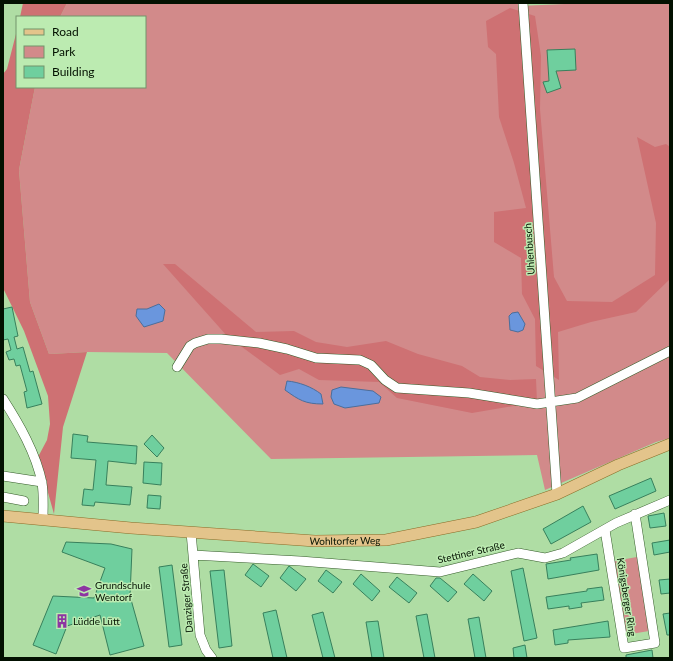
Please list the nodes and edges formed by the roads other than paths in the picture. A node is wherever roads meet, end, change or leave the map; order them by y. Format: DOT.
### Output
graph roads {
  1 [pos="523,3"];
  2 [pos="670,351"];
  3 [pos="176,367"];
  4 [pos="3,399"];
  5 [pos="551,402"];
  6 [pos="670,444"];
  7 [pos="3,476"];
  8 [pos="42,482"];
  9 [pos="557,494"];
  10 [pos="3,497"];
  11 [pos="24,500"];
  12 [pos="670,500"];
  13 [pos="635,514"];
  14 [pos="3,516"];
  15 [pos="43,520"];
  16 [pos="605,530"];
  17 [pos="191,532"];
  18 [pos="193,555"];
  19 [pos="210,657"];
  1 -- 5 [label="street, Uhlenbusch"];
  2 -- 5 [label="street"];
  3 -- 5 [label="street"];
  4 -- 8 [label="street"];
  5 -- 9 [label="street, Uhlenbusch"];
  6 -- 9 [label="main road, Wohltorfer Weg"];
  7 -- 8 [label="street"];
  8 -- 15 [label="street"];
  9 -- 17 [label="main road, Wohltorfer Weg"];
  10 -- 11 [label="street"];
  12 -- 13 [label="street, Stettiner Straße"];
  13 -- 16 [label="street, Stettiner Straße"];
  13 -- 16 [label="street, Königsberger Ring"];
  14 -- 15 [label="main road, Wohltorfer Weg"];
  15 -- 17 [label="main road, Wohltorfer Weg"];
  16 -- 18 [label="street, Stettiner Straße"];
  17 -- 18 [label="street, Danziger Straße"];
  18 -- 19 [label="street, Danziger Straße"];
}
